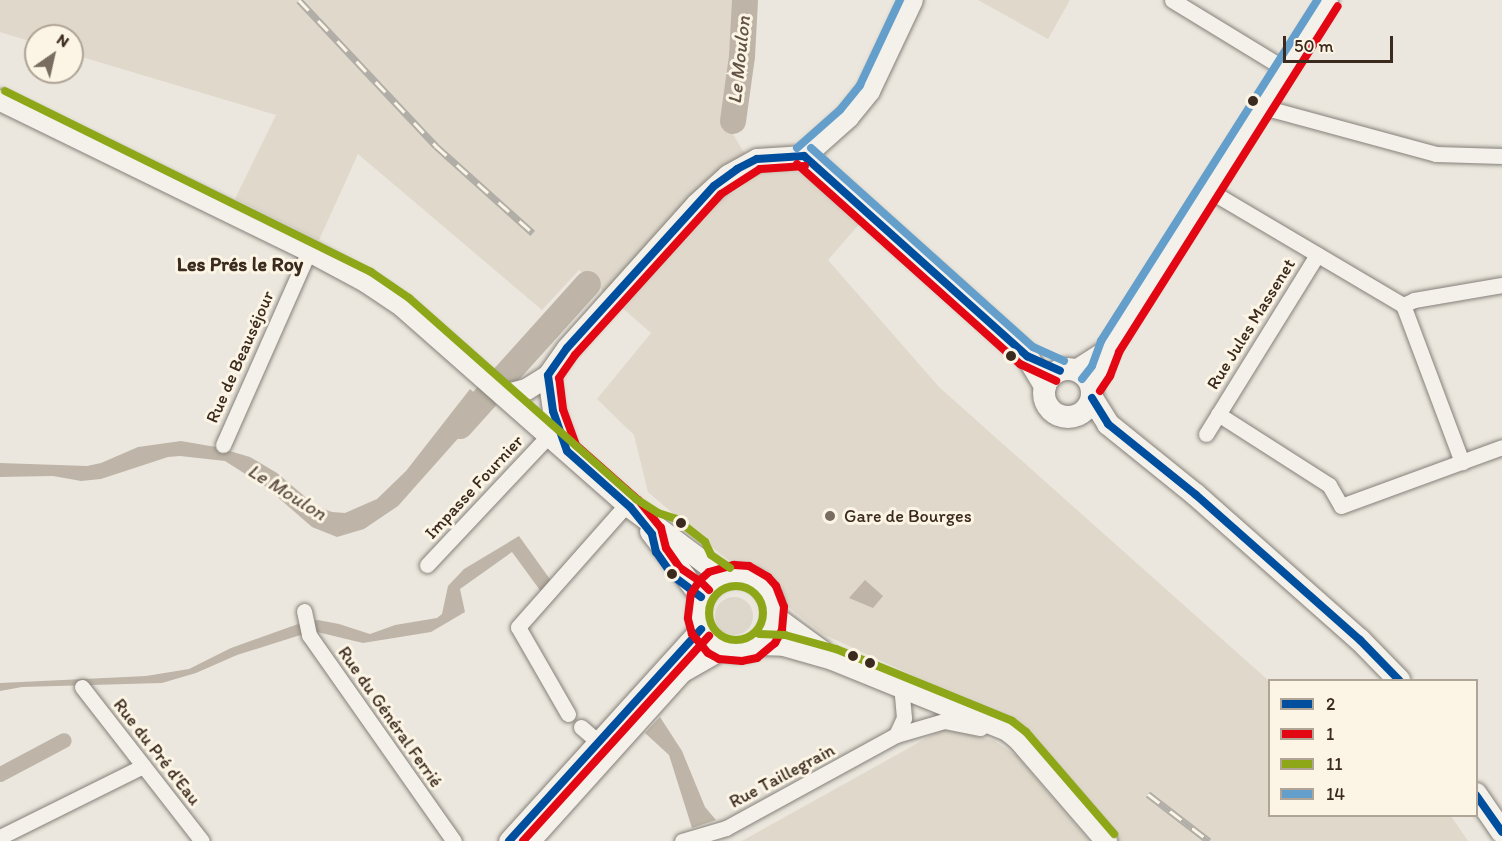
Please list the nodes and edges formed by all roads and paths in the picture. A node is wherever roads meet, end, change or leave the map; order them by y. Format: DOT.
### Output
graph roads {
  1 [pos="912,0"];
  2 [pos="1172,0"];
  3 [pos="1329,0"];
  4 [pos="1285,69"];
  5 [pos="0,100"];
  6 [pos="1263,105"];
  7 [pos="804,156"];
  8 [pos="1502,156"];
  9 [pos="1210,191"];
  10 [pos="309,251"];
  11 [pos="1317,255"];
  12 [pos="1502,285"];
  13 [pos="1403,305"];
  14 [pos="1110,347"];
  15 [pos="1060,376"];
  16 [pos="542,380"];
  17 [pos="503,395"];
  18 [pos="1088,399"];
  19 [pos="1218,414"];
  20 [pos="543,430"];
  21 [pos="1206,434"];
  22 [pos="223,445"];
  23 [pos="1502,447"];
  24 [pos="567,451"];
  25 [pos="1462,462"];
  26 [pos="629,505"];
  27 [pos="653,529"];
  28 [pos="428,565"];
  29 [pos="724,577"];
  30 [pos="698,594"];
  31 [pos="304,615"];
  32 [pos="774,616"];
  33 [pos="701,628"];
  34 [pos="759,644"];
  35 [pos="722,649"];
  36 [pos="832,659"];
  37 [pos="1397,679"];
  38 [pos="82,687"];
  39 [pos="901,687"];
  40 [pos="568,714"];
  41 [pos="581,727"];
  42 [pos="896,735"];
  43 [pos="598,742"];
  44 [pos="1041,765"];
  45 [pos="143,766"];
  46 [pos="1478,797"];
  47 [pos="1502,832"];
  48 [pos="0,837"];
  49 [pos="689,839"];
  50 [pos="202,841"];
  51 [pos="454,841"];
  52 [pos="509,841"];
  53 [pos="529,841"];
  54 [pos="1106,841"];
  1 -- 7 [label="main road"];
  2 -- 4 [label="street"];
  3 -- 4 [label="street"];
  4 -- 6 [label="street"];
  5 -- 10 [label="main road"];
  6 -- 8 [label="street"];
  6 -- 9 [label="street"];
  7 -- 15 [label="main road"];
  7 -- 16 [label="main road"];
  9 -- 11 [label="street"];
  9 -- 14 [label="street"];
  10 -- 17 [label="main road"];
  10 -- 22 [label="street, Rue de Beauséjour"];
  11 -- 13 [label="street"];
  11 -- 19 [label="street, Rue Jules Massenet"];
  12 -- 13 [label="street"];
  13 -- 25 [label="street"];
  14 -- 15 [label="street"];
  14 -- 18 [label="street"];
  15 -- 18 [label="main road"];
  15 -- 18 [label="main road"];
  16 -- 17 [label="main road"];
  16 -- 20 [label="main road"];
  16 -- 24 [label="main road"];
  17 -- 20 [label="main road"];
  18 -- 37 [label="main road"];
  19 -- 21 [label="street, Rue Jules Massenet"];
  19 -- 25 [label="street, Rue Jules Massenet"];
  20 -- 24 [label="main road"];
  20 -- 28 [label="street, Impasse Fournier"];
  23 -- 25 [label="street"];
  24 -- 26 [label="main road"];
  26 -- 27 [label="main road"];
  26 -- 40 [label="street"];
  27 -- 29 [label="main road"];
  27 -- 30 [label="main road"];
  29 -- 30 [label="main road"];
  29 -- 32 [label="main road"];
  30 -- 33 [label="main road"];
  31 -- 51 [label="street, Rue du Général Ferrié"];
  32 -- 34 [label="main road"];
  32 -- 36 [label="main road"];
  33 -- 35 [label="main road"];
  33 -- 43 [label="main road"];
  34 -- 35 [label="main road"];
  34 -- 36 [label="main road"];
  35 -- 53 [label="main road"];
  36 -- 39 [label="main road"];
  38 -- 45 [label="street, Rue du Pré d'Eau"];
  39 -- 42 [label="street"];
  39 -- 44 [label="main road"];
  41 -- 43 [label="street"];
  42 -- 44 [label="street, Rue Taillegrain"];
  42 -- 49 [label="street, Rue Taillegrain"];
  43 -- 52 [label="main road"];
  44 -- 54 [label="main road"];
  45 -- 48 [label="street"];
  45 -- 50 [label="street, Rue du Pré d'Eau"];
  46 -- 47 [label="main road"];
}
